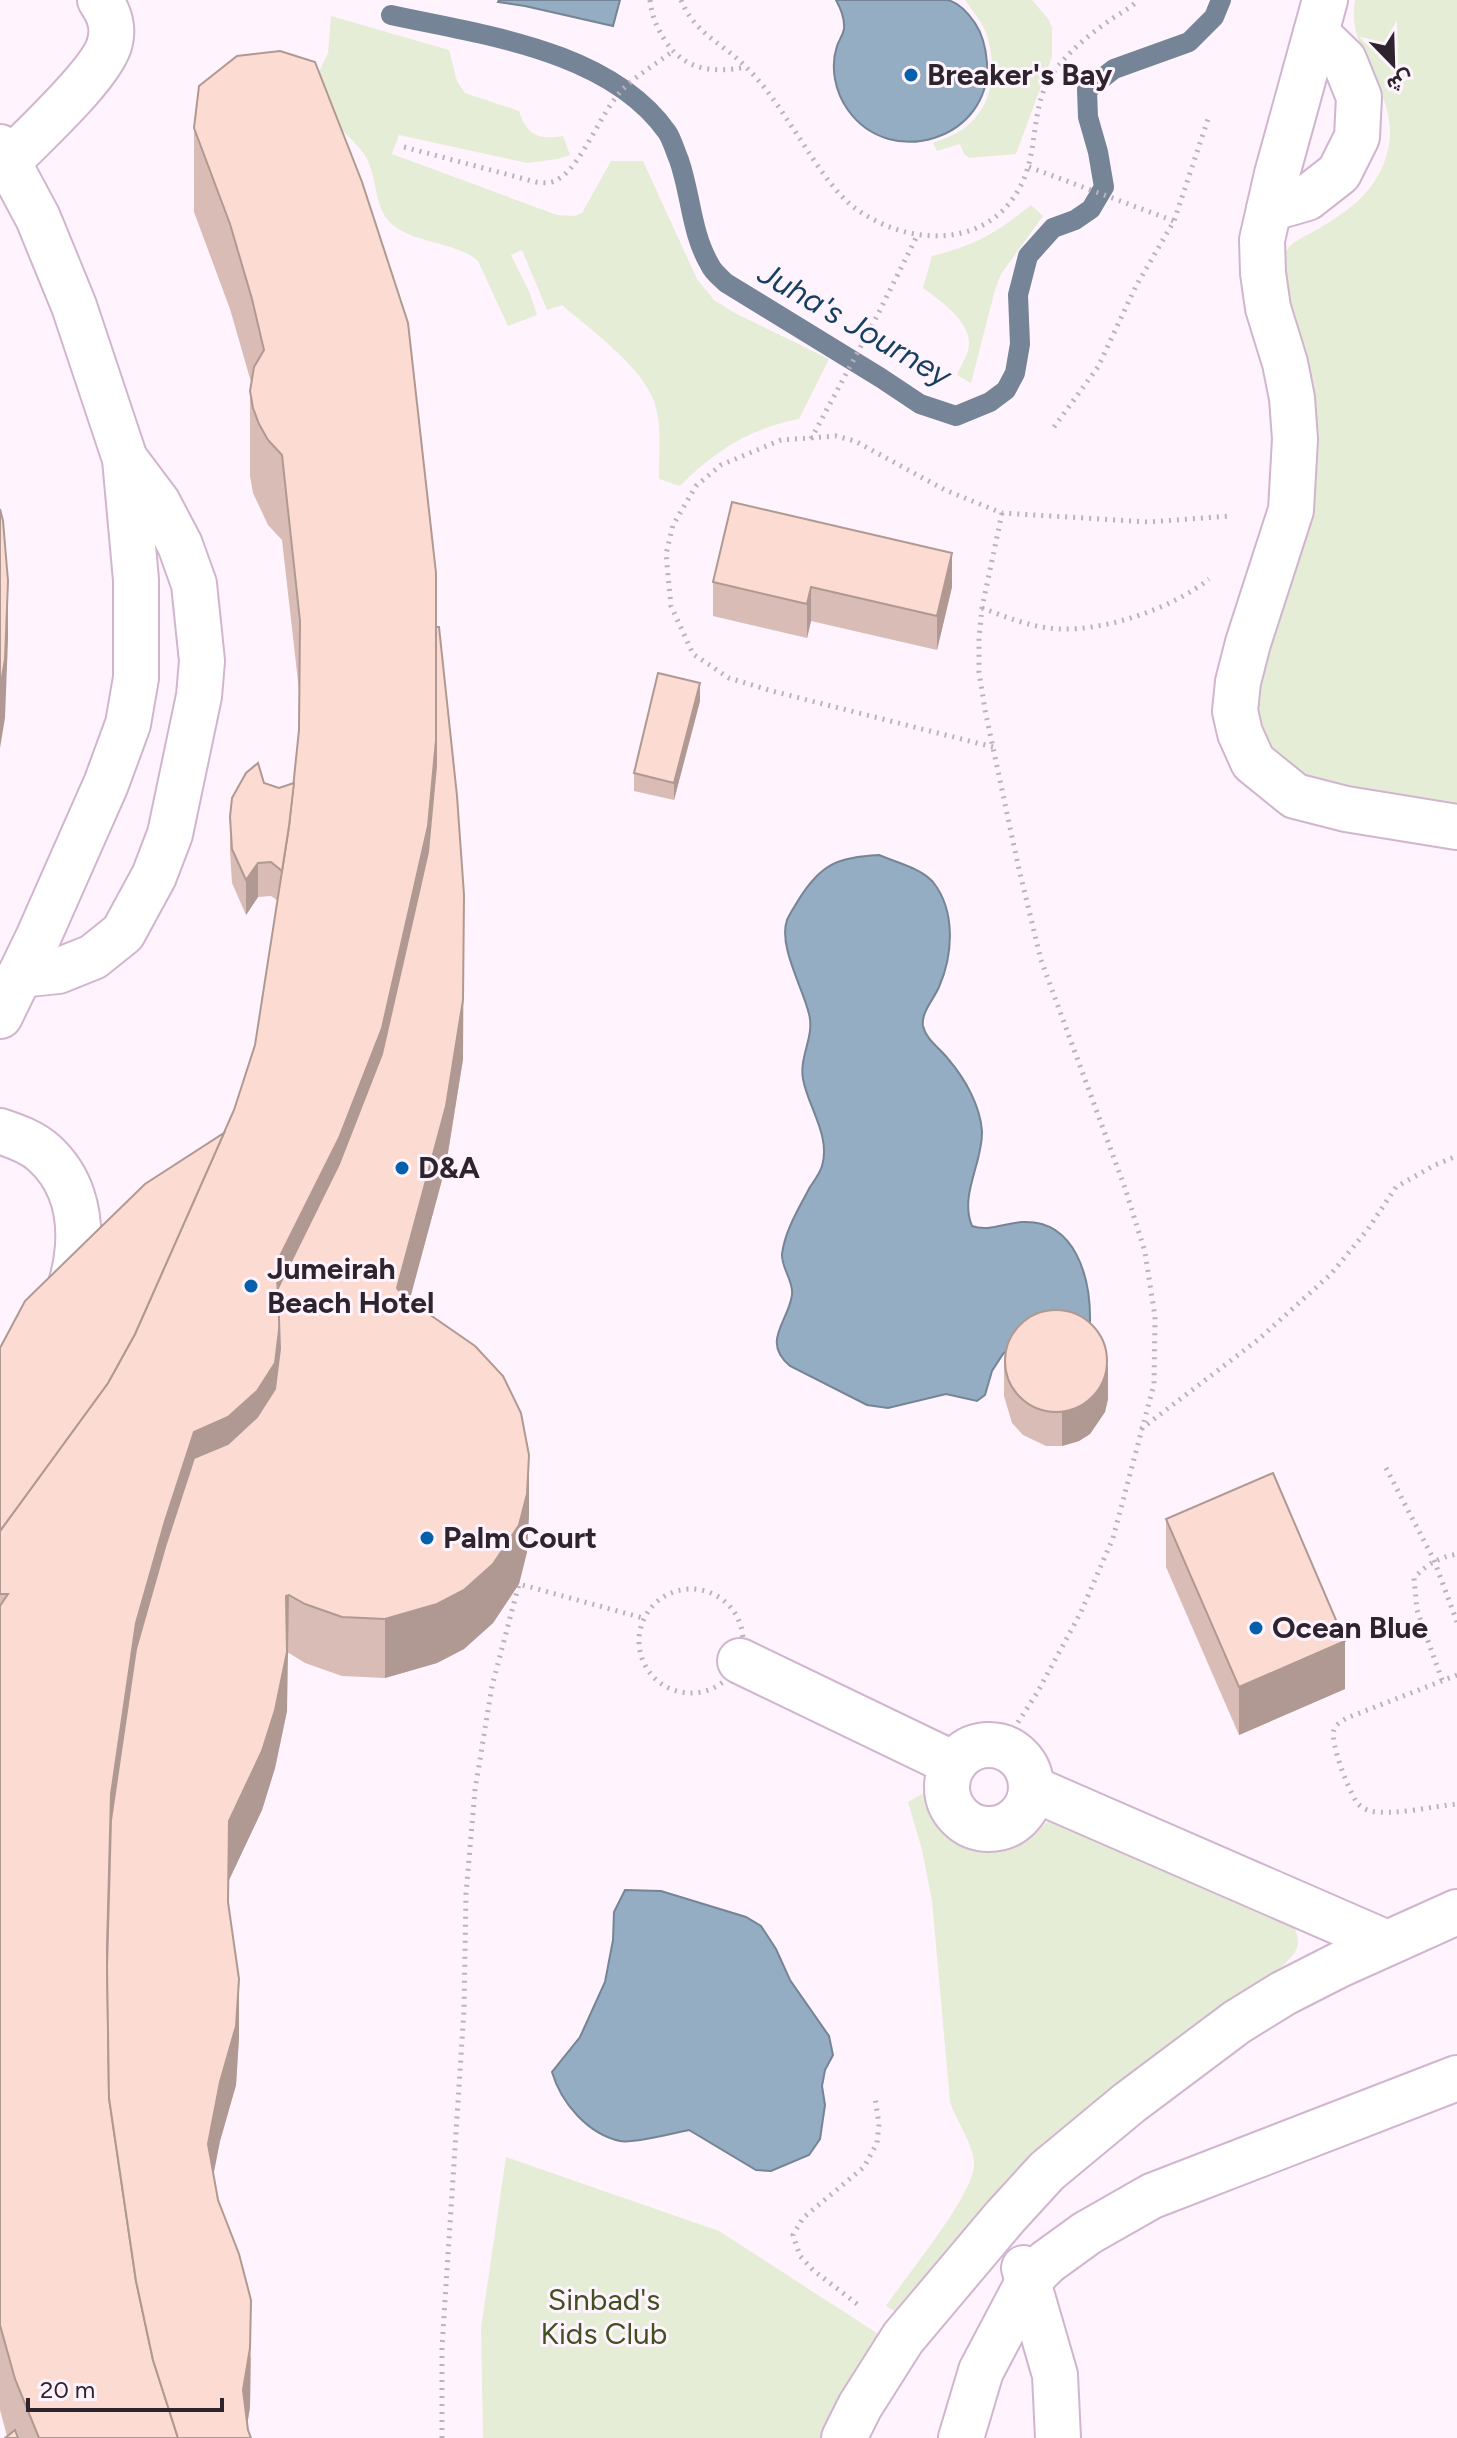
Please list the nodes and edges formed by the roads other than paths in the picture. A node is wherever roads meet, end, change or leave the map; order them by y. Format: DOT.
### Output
graph roads {
  1 [pos="100,0"];
  2 [pos="1320,16"];
  3 [pos="4,154"];
  4 [pos="1269,209"];
  5 [pos="125,459"];
  6 [pos="1457,827"];
  7 [pos="20,975"];
  8 [pos="0,1016"];
  9 [pos="0,1131"];
  10 [pos="15,1369"];
  11 [pos="0,1418"];
  12 [pos="740,1661"];
  13 [pos="954,1764"];
  14 [pos="1031,1788"];
  15 [pos="1457,1912"];
  16 [pos="1387,1943"];
  17 [pos="1457,2078"];
  18 [pos="1005,2217"];
  19 [pos="1029,2280"];
  20 [pos="844,2438"];
  21 [pos="961,2438"];
  22 [pos="1058,2438"];
  1 -- 3 [label="lane"];
  2 -- 4 [label="lane"];
  2 -- 4 [label="lane"];
  3 -- 5 [label="lane"];
  4 -- 6 [label="lane"];
  5 -- 7 [label="lane"];
  5 -- 7 [label="lane"];
  7 -- 8 [label="lane"];
  9 -- 10 [label="lane"];
  10 -- 11 [label="lane"];
  12 -- 13 [label="lane"];
  13 -- 14 [label="lane"];
  13 -- 14 [label="lane"];
  14 -- 16 [label="lane"];
  15 -- 16 [label="lane"];
  16 -- 18 [label="lane"];
  17 -- 19 [label="lane"];
  18 -- 19 [label="lane"];
  18 -- 20 [label="lane"];
  19 -- 21 [label="lane"];
  19 -- 22 [label="lane"];
}
